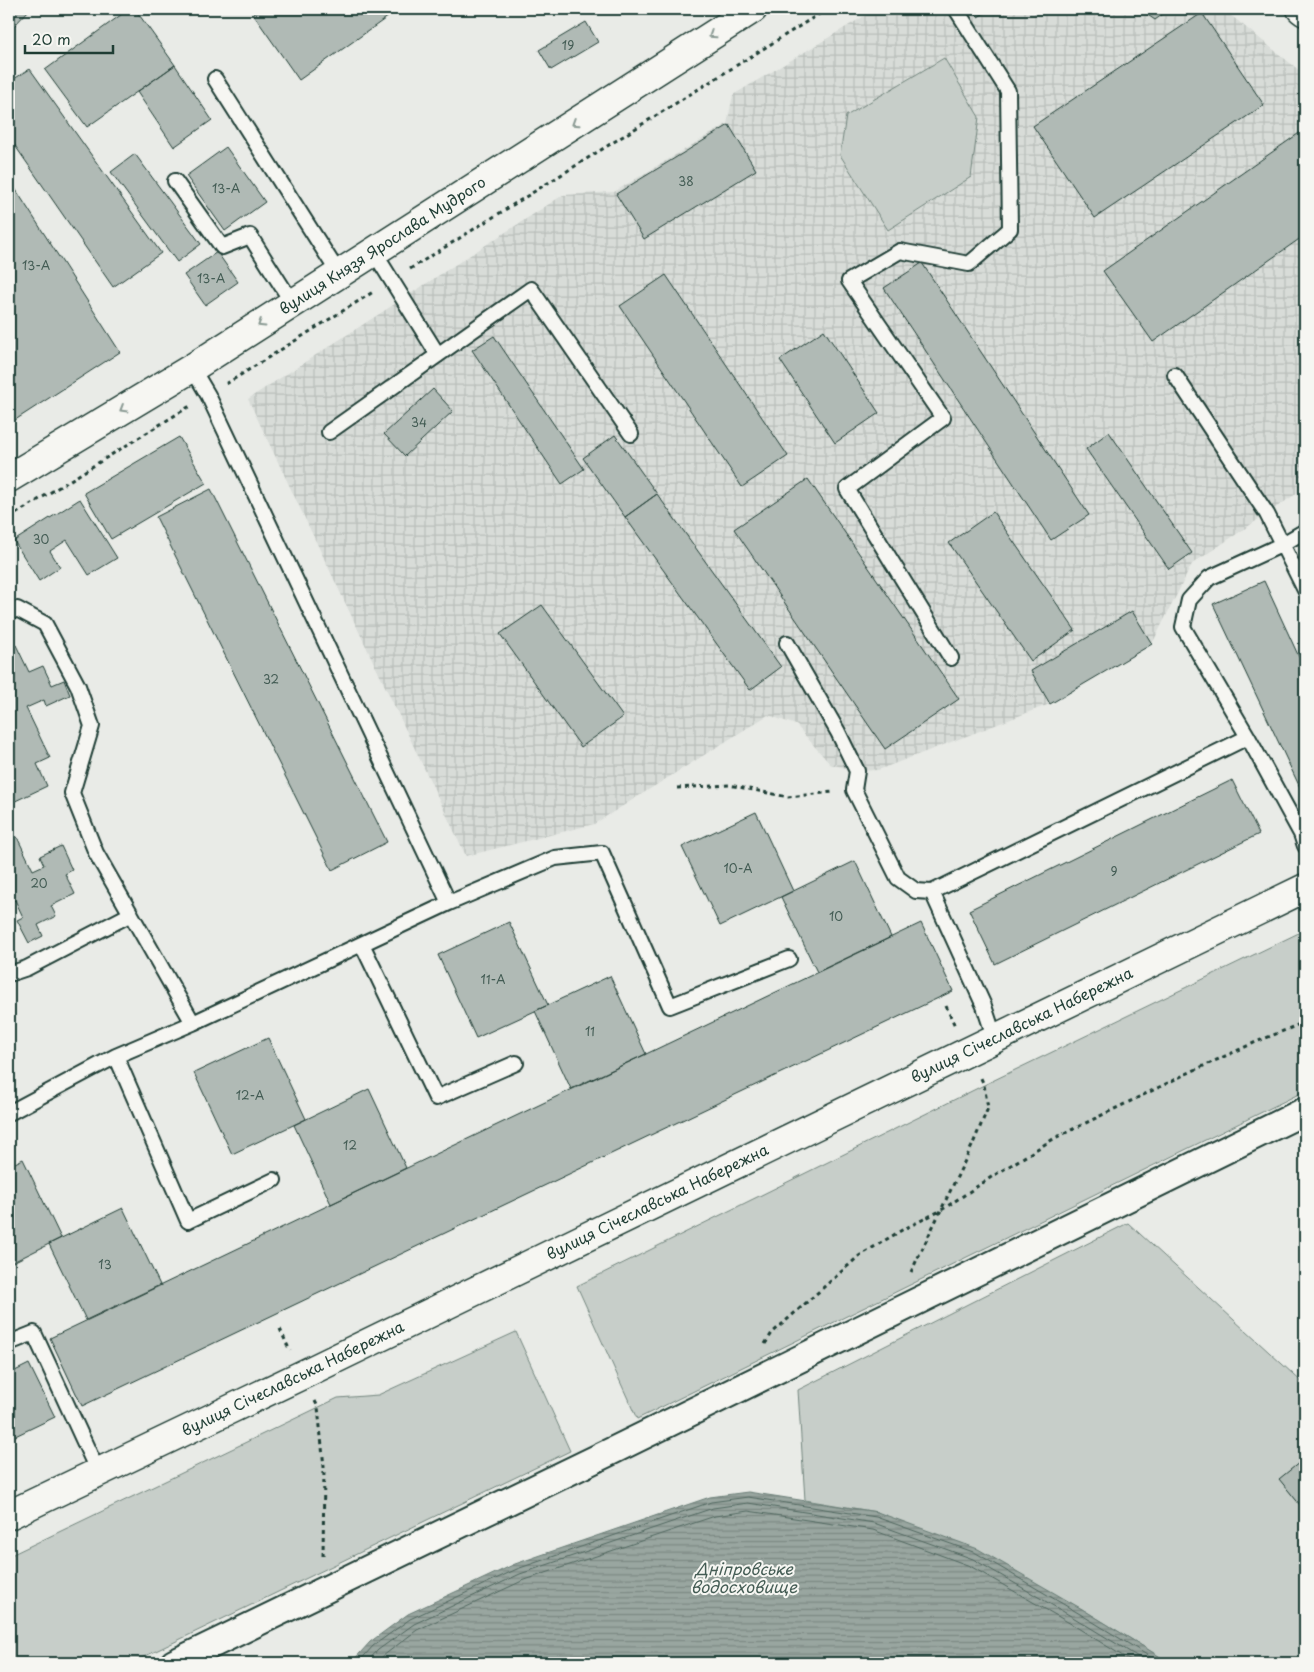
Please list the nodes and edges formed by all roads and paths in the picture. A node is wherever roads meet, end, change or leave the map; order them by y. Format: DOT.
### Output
graph roads {
  1 [pos="753,9"];
  2 [pos="827,9"];
  3 [pos="956,9"];
  4 [pos="1301,9"];
  5 [pos="1305,12"];
  6 [pos="215,79"];
  7 [pos="175,181"];
  8 [pos="374,252"];
  9 [pos="339,274"];
  10 [pos="391,281"];
  11 [pos="293,304"];
  12 [pos="438,355"];
  13 [pos="192,368"];
  14 [pos="1175,374"];
  15 [pos="208,395"];
  16 [pos="329,432"];
  17 [pos="631,434"];
  18 [pos="9,478"];
  19 [pos="9,518"];
  20 [pos="1305,531"];
  21 [pos="1281,545"];
  22 [pos="1305,590"];
  23 [pos="9,613"];
  24 [pos="787,644"];
  25 [pos="950,658"];
  26 [pos="1248,737"];
  27 [pos="677,788"];
  28 [pos="854,790"];
  29 [pos="1305,846"];
  30 [pos="1305,888"];
  31 [pos="932,892"];
  32 [pos="449,903"];
  33 [pos="131,914"];
  34 [pos="362,944"];
  35 [pos="789,959"];
  36 [pos="9,974"];
  37 [pos="1305,1022"];
  38 [pos="193,1023"];
  39 [pos="995,1039"];
  40 [pos="116,1056"];
  41 [pos="516,1064"];
  42 [pos="984,1085"];
  43 [pos="1305,1111"];
  44 [pos="9,1113"];
  45 [pos="274,1180"];
  46 [pos="940,1212"];
  47 [pos="891,1313"];
  48 [pos="9,1343"];
  49 [pos="754,1381"];
  50 [pos="318,1408"];
  51 [pos="98,1472"];
  52 [pos="9,1515"];
  53 [pos="322,1592"];
  54 [pos="174,1663"];
  1 -- 8 [label="main road, вулиця Князя Ярослава Мудрого, one-way"];
  2 -- 10 [label="path"];
  3 -- 25 [label="lane"];
  4 -- 5 [label="main road"];
  6 -- 9 [label="lane"];
  7 -- 11 [label="lane"];
  8 -- 9 [label="main road, вулиця Князя Ярослава Мудрого"];
  8 -- 10 [label="lane"];
  9 -- 11 [label="main road, вулиця Князя Ярослава Мудрого"];
  10 -- 12 [label="lane"];
  10 -- 15 [label="path"];
  11 -- 13 [label="main road, вулиця Князя Ярослава Мудрого, one-way"];
  12 -- 16 [label="lane"];
  12 -- 17 [label="lane"];
  13 -- 15 [label="lane"];
  13 -- 18 [label="main road, вулиця Князя Ярослава Мудрого, one-way"];
  14 -- 21 [label="lane"];
  15 -- 19 [label="path"];
  15 -- 32 [label="lane"];
  20 -- 21 [label="lane"];
  21 -- 22 [label="lane"];
  21 -- 26 [label="lane"];
  23 -- 33 [label="lane"];
  24 -- 28 [label="lane"];
  26 -- 29 [label="lane"];
  26 -- 31 [label="lane"];
  27 -- 28 [label="path"];
  28 -- 31 [label="lane"];
  30 -- 39 [label="main road, вулиця Січеславська Набережна"];
  31 -- 39 [label="lane"];
  32 -- 34 [label="lane"];
  32 -- 35 [label="lane"];
  33 -- 36 [label="lane"];
  33 -- 38 [label="lane"];
  34 -- 38 [label="lane"];
  34 -- 41 [label="lane"];
  37 -- 46 [label="path"];
  38 -- 40 [label="lane"];
  39 -- 51 [label="main road, вулиця Січеславська Набережна"];
  40 -- 44 [label="lane"];
  40 -- 45 [label="lane"];
  42 -- 46 [label="path"];
  43 -- 47 [label="street"];
  46 -- 47 [label="path"];
  46 -- 49 [label="path"];
  47 -- 49 [label="street"];
  48 -- 51 [label="lane"];
  49 -- 53 [label="street"];
  50 -- 53 [label="path"];
  51 -- 52 [label="main road, вулиця Січеславська Набережна"];
  53 -- 54 [label="street"];
}
